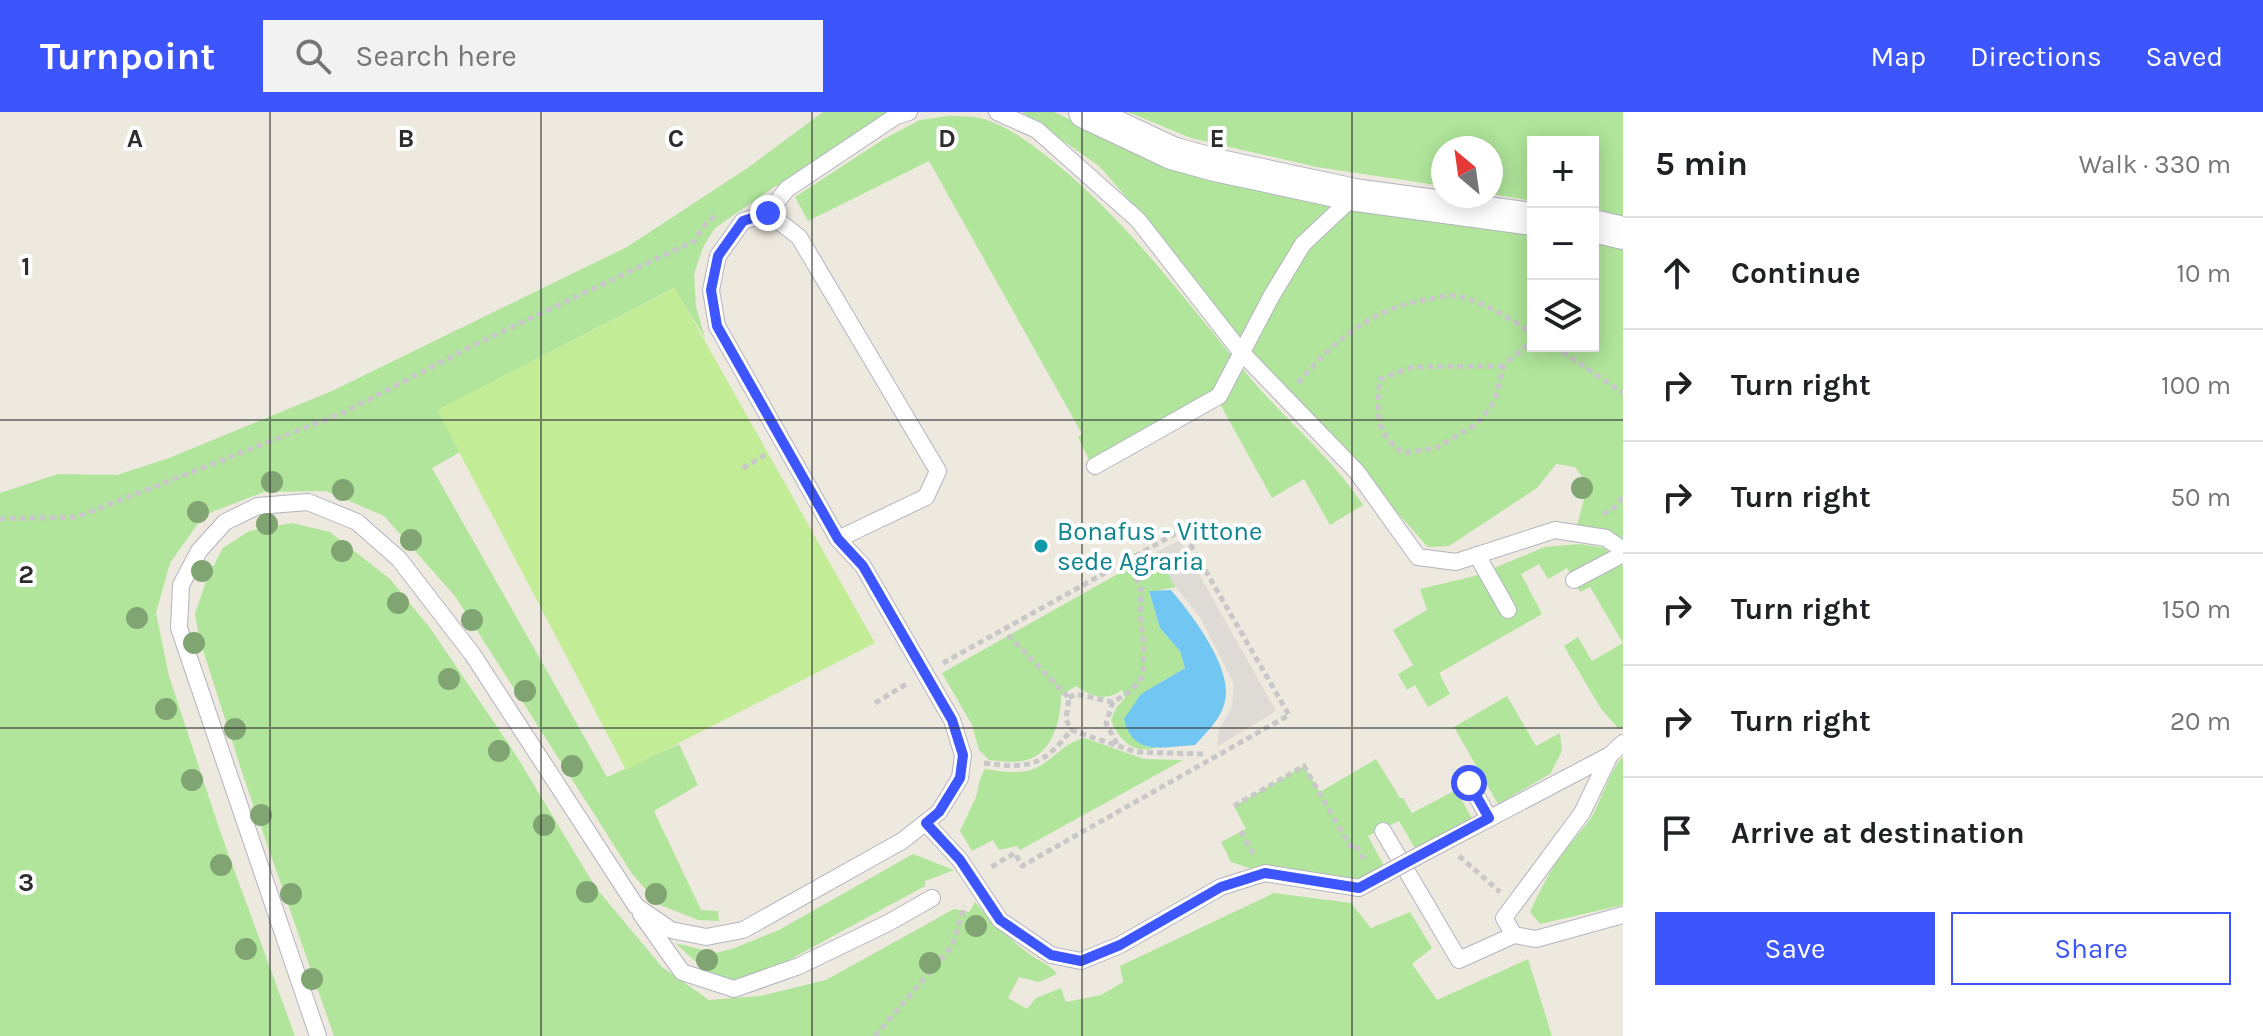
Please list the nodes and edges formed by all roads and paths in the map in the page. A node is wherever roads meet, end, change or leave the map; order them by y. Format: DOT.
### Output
graph roads {
  1 [pos="909,112"];
  2 [pos="997,112"];
  3 [pos="1085,112"];
  4 [pos="1355,195"];
  5 [pos="729,207"];
  6 [pos="768,213"];
  7 [pos="1527,218"];
  8 [pos="1599,227"];
  9 [pos="1623,233"];
  10 [pos="1527,330"];
  11 [pos="1527,345"];
  12 [pos="1241,352"];
  13 [pos="1563,352"];
  14 [pos="1503,366"];
  15 [pos="1623,393"];
  16 [pos="1285,399"];
  17 [pos="1095,466"];
  18 [pos="0,519"];
  19 [pos="838,539"];
  20 [pos="1623,552"];
  21 [pos="1477,555"];
  22 [pos="1132,567"];
  23 [pos="1574,580"];
  24 [pos="1508,610"];
  25 [pos="1008,635"];
  26 [pos="955,657"];
  27 [pos="924,673"];
  28 [pos="1069,698"];
  29 [pos="1113,702"];
  30 [pos="875,703"];
  31 [pos="1071,730"];
  32 [pos="1623,743"];
  33 [pos="1118,745"];
  34 [pos="1203,754"];
  35 [pos="1610,755"];
  36 [pos="979,763"];
  37 [pos="1469,783"];
  38 [pos="1234,806"];
  39 [pos="1489,818"];
  40 [pos="926,823"];
  41 [pos="1383,831"];
  42 [pos="1444,842"];
  43 [pos="1380,876"];
  44 [pos="973,881"];
  45 [pos="932,898"];
  46 [pos="1514,904"];
  47 [pos="636,906"];
  48 [pos="1623,915"];
  49 [pos="1514,935"];
  50 [pos="318,1036"];
  51 [pos="875,1036"];
  1 -- 6 [label="lane"];
  2 -- 12 [label="lane"];
  3 -- 4 [label="street"];
  4 -- 7 [label="street"];
  4 -- 12 [label="lane"];
  5 -- 18 [label="path"];
  6 -- 19 [label="lane"];
  6 -- 19 [label="lane"];
  8 -- 9 [label="street"];
  10 -- 16 [label="path"];
  11 -- 14 [label="path"];
  12 -- 16 [label="lane"];
  12 -- 17 [label="lane"];
  13 -- 15 [label="path"];
  14 -- 14 [label="path"];
  16 -- 21 [label="lane"];
  19 -- 27 [label="lane"];
  20 -- 21 [label="lane"];
  20 -- 23 [label="lane"];
  21 -- 24 [label="lane"];
  22 -- 29 [label="path"];
  25 -- 28 [label="path"];
  26 -- 44 [label="path"];
  27 -- 30 [label="path"];
  27 -- 40 [label="lane"];
  28 -- 29 [label="path"];
  28 -- 31 [label="path"];
  29 -- 33 [label="path"];
  31 -- 33 [label="path"];
  31 -- 36 [label="path"];
  32 -- 35 [label="lane"];
  33 -- 34 [label="path"];
  35 -- 39 [label="lane"];
  35 -- 46 [label="lane"];
  37 -- 39 [label="lane"];
  38 -- 43 [label="path"];
  39 -- 42 [label="lane"];
  40 -- 44 [label="lane"];
  40 -- 47 [label="lane"];
  41 -- 49 [label="lane"];
  42 -- 43 [label="lane, bridge"];
  42 -- 46 [label="path"];
  43 -- 44 [label="lane"];
  44 -- 51 [label="path"];
  45 -- 47 [label="lane"];
  46 -- 49 [label="lane"];
  47 -- 50 [label="lane"];
  48 -- 49 [label="lane"];
}
